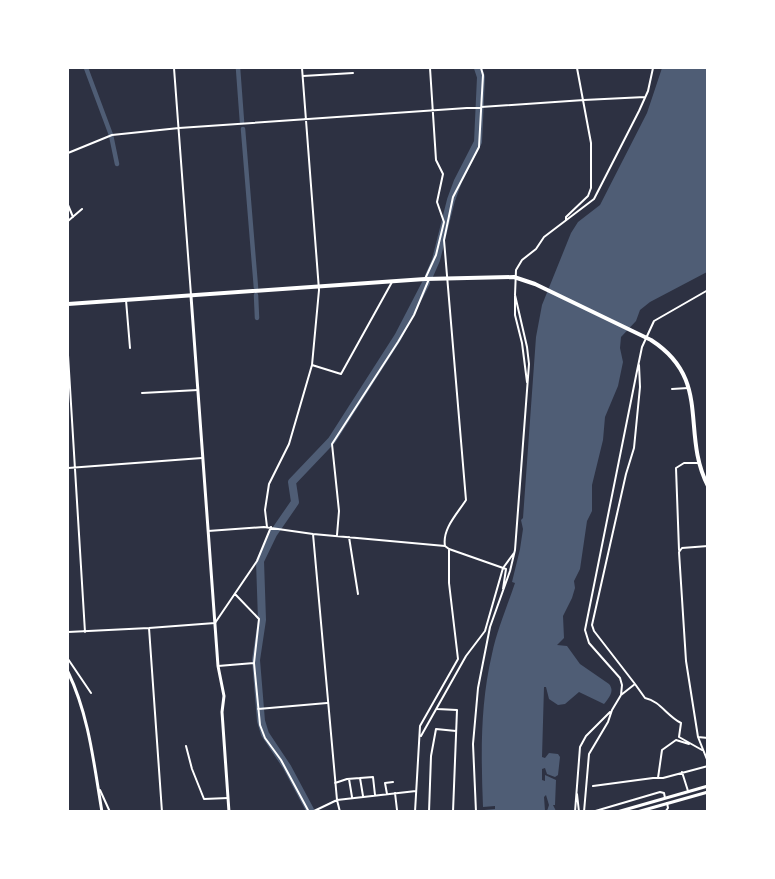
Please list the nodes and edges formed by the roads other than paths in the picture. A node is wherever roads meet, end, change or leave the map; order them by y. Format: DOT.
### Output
graph roads {
  1 [pos="174,68"];
  2 [pos="302,68"];
  3 [pos="430,68"];
  4 [pos="481,68"];
  5 [pos="577,68"];
  6 [pos="653,68"];
  7 [pos="353,72"];
  8 [pos="303,76"];
  9 [pos="645,97"];
  10 [pos="638,99"];
  11 [pos="584,100"];
  12 [pos="480,108"];
  13 [pos="433,111"];
  14 [pos="639,111"];
  15 [pos="307,120"];
  16 [pos="178,128"];
  17 [pos="68,153"];
  18 [pos="68,205"];
  19 [pos="82,209"];
  20 [pos="73,217"];
  21 [pos="566,220"];
  22 [pos="68,221"];
  23 [pos="447,278"];
  24 [pos="517,278"];
  25 [pos="427,279"];
  26 [pos="392,282"];
  27 [pos="319,286"];
  28 [pos="708,290"];
  29 [pos="191,296"];
  30 [pos="126,300"];
  31 [pos="68,304"];
  32 [pos="647,336"];
  33 [pos="651,340"];
  34 [pos="130,348"];
  35 [pos="68,355"];
  36 [pos="638,363"];
  37 [pos="312,365"];
  38 [pos="688,388"];
  39 [pos="672,389"];
  40 [pos="198,390"];
  41 [pos="142,393"];
  42 [pos="203,458"];
  43 [pos="698,463"];
  44 [pos="76,467"];
  45 [pos="68,468"];
  46 [pos="708,486"];
  47 [pos="271,527"];
  48 [pos="208,531"];
  49 [pos="313,534"];
  50 [pos="337,535"];
  51 [pos="349,537"];
  52 [pos="445,546"];
  53 [pos="708,546"];
  54 [pos="449,549"];
  55 [pos="515,550"];
  56 [pos="679,550"];
  57 [pos="503,568"];
  58 [pos="503,591"];
  59 [pos="235,594"];
  60 [pos="358,594"];
  61 [pos="215,623"];
  62 [pos="149,628"];
  63 [pos="68,632"];
  64 [pos="85,632"];
  65 [pos="68,659"];
  66 [pos="254,663"];
  67 [pos="218,666"];
  68 [pos="68,672"];
  69 [pos="635,684"];
  70 [pos="91,693"];
  71 [pos="621,695"];
  72 [pos="328,703"];
  73 [pos="258,709"];
  74 [pos="437,709"];
  75 [pos="612,710"];
  76 [pos="456,731"];
  77 [pos="698,737"];
  78 [pos="419,738"];
  79 [pos="708,738"];
  80 [pos="690,744"];
  81 [pos="186,746"];
  82 [pos="702,750"];
  83 [pos="708,764"];
  84 [pos="682,772"];
  85 [pos="360,778"];
  86 [pos="658,778"];
  87 [pos="349,779"];
  88 [pos="393,782"];
  89 [pos="335,783"];
  90 [pos="593,786"];
  91 [pos="708,786"];
  92 [pos="98,789"];
  93 [pos="416,791"];
  94 [pos="688,791"];
  95 [pos="708,792"];
  96 [pos="395,793"];
  97 [pos="387,794"];
  98 [pos="375,795"];
  99 [pos="363,797"];
  100 [pos="228,798"];
  101 [pos="352,798"];
  102 [pos="665,798"];
  103 [pos="337,800"];
  104 [pos="667,803"];
  105 [pos="397,810"];
  106 [pos="312,811"];
  107 [pos="102,812"];
  108 [pos="110,812"];
  109 [pos="162,812"];
  110 [pos="228,812"];
  111 [pos="340,812"];
  112 [pos="415,812"];
  113 [pos="429,812"];
  114 [pos="453,812"];
  115 [pos="476,812"];
  116 [pos="577,812"];
  117 [pos="584,812"];
  118 [pos="592,812"];
  119 [pos="617,812"];
  120 [pos="637,812"];
  121 [pos="664,812"];
  1 -- 16 [label="street"];
  2 -- 8 [label="street"];
  3 -- 13 [label="street"];
  4 -- 12 [label="street"];
  5 -- 11 [label="street"];
  6 -- 9 [label="street"];
  7 -- 8 [label="street"];
  8 -- 15 [label="street"];
  9 -- 10 [label="street"];
  9 -- 14 [label="street"];
  10 -- 11 [label="street"];
  10 -- 14 [label="street"];
  11 -- 12 [label="street"];
  11 -- 21 [label="street"];
  12 -- 13 [label="street"];
  12 -- 23 [label="street"];
  13 -- 15 [label="street"];
  13 -- 25 [label="street"];
  14 -- 21 [label="street"];
  15 -- 16 [label="street"];
  15 -- 27 [label="street"];
  16 -- 17 [label="street"];
  16 -- 29 [label="street"];
  18 -- 20 [label="street"];
  19 -- 20 [label="street"];
  20 -- 22 [label="street"];
  21 -- 24 [label="street"];
  23 -- 24 [label="main road"];
  23 -- 25 [label="main road"];
  23 -- 52 [label="street"];
  24 -- 33 [label="main road"];
  24 -- 55 [label="street"];
  25 -- 26 [label="main road"];
  25 -- 50 [label="street"];
  26 -- 27 [label="main road"];
  26 -- 37 [label="street"];
  27 -- 29 [label="main road"];
  27 -- 37 [label="street"];
  28 -- 32 [label="street"];
  29 -- 30 [label="main road"];
  29 -- 40 [label="street"];
  30 -- 31 [label="main road"];
  30 -- 34 [label="street"];
  32 -- 33 [label="main road"];
  32 -- 36 [label="street"];
  33 -- 38 [label="main road"];
  35 -- 44 [label="street"];
  36 -- 69 [label="street"];
  36 -- 71 [label="street"];
  37 -- 47 [label="street"];
  38 -- 39 [label="street"];
  38 -- 43 [label="main road"];
  40 -- 41 [label="street"];
  40 -- 42 [label="street"];
  42 -- 44 [label="street"];
  42 -- 48 [label="street"];
  43 -- 46 [label="main road"];
  43 -- 56 [label="street"];
  44 -- 45 [label="street"];
  44 -- 64 [label="street"];
  47 -- 48 [label="street"];
  47 -- 49 [label="street"];
  47 -- 59 [label="street"];
  48 -- 61 [label="street"];
  49 -- 50 [label="street"];
  49 -- 72 [label="street"];
  50 -- 51 [label="street"];
  51 -- 52 [label="street"];
  51 -- 60 [label="street"];
  52 -- 54 [label="street"];
  53 -- 56 [label="street"];
  54 -- 57 [label="street"];
  54 -- 78 [label="street"];
  55 -- 57 [label="street"];
  55 -- 58 [label="street"];
  56 -- 77 [label="street"];
  57 -- 58 [label="street"];
  57 -- 74 [label="street"];
  58 -- 115 [label="street"];
  59 -- 61 [label="street"];
  59 -- 66 [label="street"];
  61 -- 62 [label="street"];
  61 -- 67 [label="street"];
  62 -- 64 [label="street"];
  62 -- 109 [label="street"];
  63 -- 64 [label="street"];
  65 -- 70 [label="street"];
  66 -- 67 [label="street"];
  66 -- 73 [label="street"];
  67 -- 100 [label="street"];
  68 -- 92 [label="street"];
  69 -- 71 [label="street"];
  69 -- 80 [label="street"];
  71 -- 75 [label="street"];
  72 -- 73 [label="street"];
  72 -- 89 [label="street"];
  73 -- 106 [label="street"];
  74 -- 76 [label="street"];
  74 -- 78 [label="street"];
  75 -- 116 [label="street"];
  75 -- 117 [label="street"];
  76 -- 113 [label="street"];
  76 -- 114 [label="street"];
  77 -- 79 [label="street"];
  77 -- 82 [label="street"];
  78 -- 93 [label="street"];
  80 -- 82 [label="street"];
  80 -- 86 [label="street"];
  81 -- 100 [label="street"];
  82 -- 83 [label="street"];
  83 -- 84 [label="street"];
  84 -- 86 [label="street"];
  84 -- 94 [label="street"];
  85 -- 87 [label="street"];
  85 -- 98 [label="street"];
  85 -- 99 [label="street"];
  86 -- 90 [label="street"];
  87 -- 89 [label="street"];
  87 -- 101 [label="street"];
  88 -- 97 [label="street"];
  89 -- 103 [label="street"];
  91 -- 94 [label="street"];
  92 -- 107 [label="street"];
  92 -- 108 [label="street"];
  93 -- 96 [label="street"];
  93 -- 112 [label="street"];
  94 -- 102 [label="street"];
  95 -- 104 [label="street"];
  96 -- 97 [label="street"];
  96 -- 105 [label="street"];
  97 -- 98 [label="street"];
  98 -- 99 [label="street"];
  99 -- 101 [label="street"];
  100 -- 110 [label="street"];
  101 -- 103 [label="street"];
  102 -- 118 [label="street"];
  102 -- 119 [label="street"];
  103 -- 106 [label="street"];
  103 -- 111 [label="street"];
  104 -- 120 [label="street"];
  104 -- 121 [label="street"];
}
